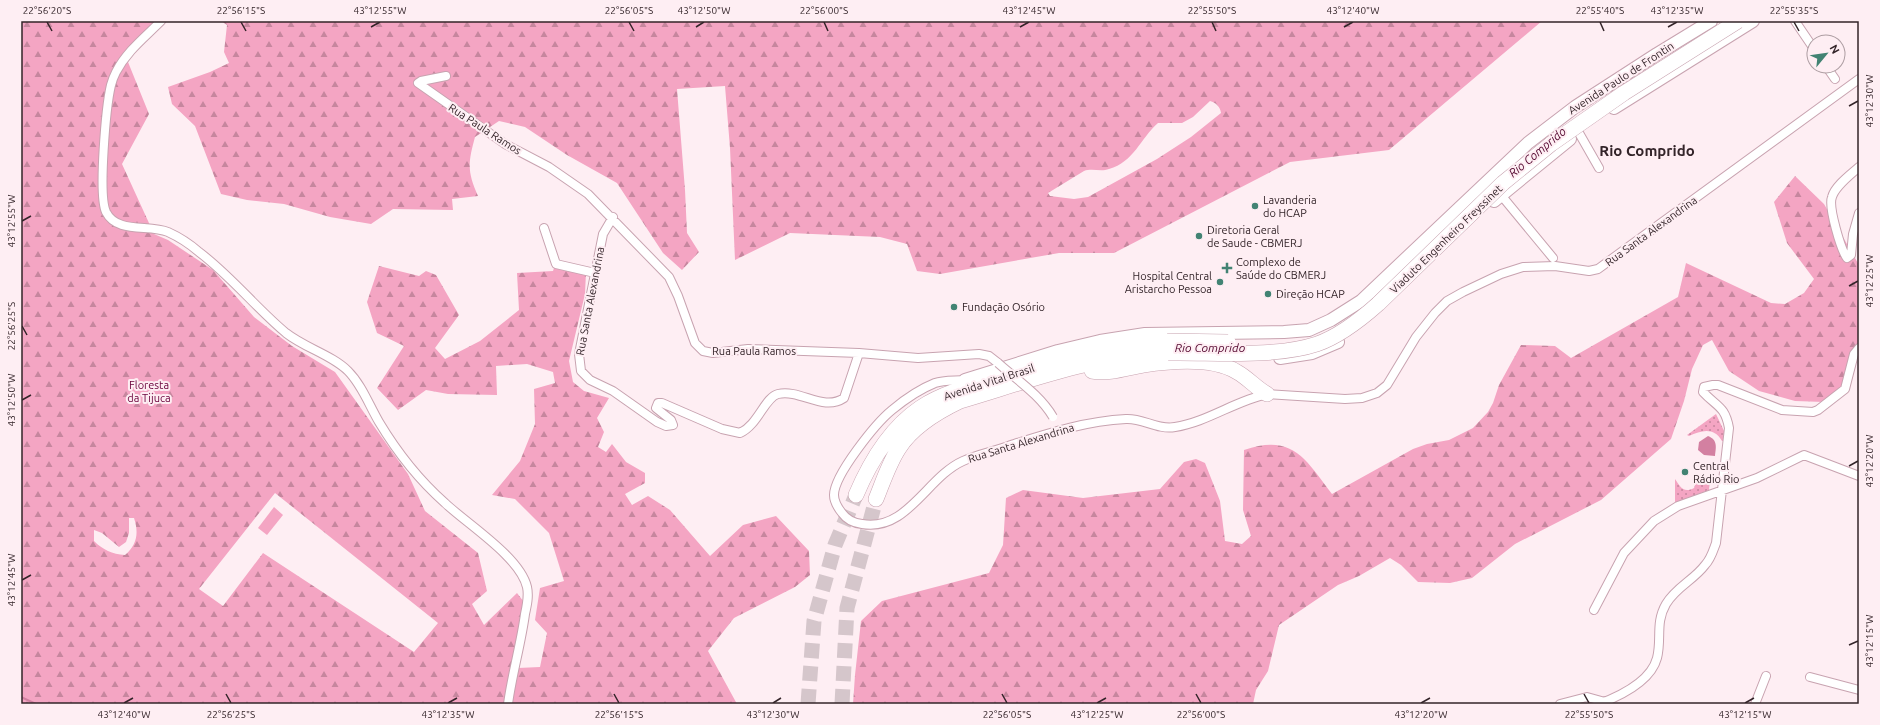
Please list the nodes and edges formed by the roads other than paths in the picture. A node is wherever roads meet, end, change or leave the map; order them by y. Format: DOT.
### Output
graph roads {
  1 [pos="160,21"];
  2 [pos="1711,21"];
  3 [pos="1722,21"];
  4 [pos="1738,21"];
  5 [pos="1753,21"];
  6 [pos="1795,21"];
  7 [pos="1731,36"];
  8 [pos="1806,37"];
  9 [pos="1832,74"];
  10 [pos="446,76"];
  11 [pos="1835,79"];
  12 [pos="1859,79"];
  13 [pos="1579,132"];
  14 [pos="1859,167"];
  15 [pos="1599,168"];
  16 [pos="1489,181"];
  17 [pos="1501,195"];
  18 [pos="1859,213"];
  19 [pos="613,217"];
  20 [pos="544,228"];
  21 [pos="1553,258"];
  22 [pos="595,273"];
  23 [pos="1188,334"];
  24 [pos="1168,347"];
  25 [pos="1859,348"];
  26 [pos="858,352"];
  27 [pos="1188,355"];
  28 [pos="1092,371"];
  29 [pos="965,380"];
  30 [pos="1267,394"];
  31 [pos="937,413"];
  32 [pos="1060,429"];
  33 [pos="880,450"];
  34 [pos="1859,476"];
  35 [pos="1722,491"];
  36 [pos="856,496"];
  37 [pos="876,498"];
  38 [pos="1594,610"];
  39 [pos="1766,676"];
  40 [pos="1810,677"];
  41 [pos="1859,690"];
  42 [pos="1602,703"];
  43 [pos="508,704"];
  44 [pos="1560,704"];
  45 [pos="1755,704"];
  1 -- 43 [label="street"];
  2 -- 16 [label="main road, Avenida Paulo de Frontin"];
  3 -- 7 [label="main road"];
  3 -- 24 [label="highway, Viaduto Engenheiro Freyssinet, bridge"];
  4 -- 24 [label="highway, Viaduto Engenheiro Freyssinet, bridge"];
  5 -- 7 [label="main road, Avenida Paulo de Frontin"];
  6 -- 8 [label="street"];
  7 -- 13 [label="main road, Avenida Paulo de Frontin"];
  9 -- 11 [label="street"];
  10 -- 19 [label="street, Rua Paula Ramos"];
  12 -- 30 [label="street, Rua Santa Alexandrina"];
  13 -- 15 [label="street"];
  13 -- 17 [label="main road, Avenida Paulo de Frontin"];
  14 -- 18 [label="street"];
  16 -- 17 [label="main road"];
  16 -- 23 [label="main road, Avenida Paulo de Frontin"];
  17 -- 21 [label="street"];
  17 -- 27 [label="main road, Avenida Paulo de Frontin"];
  19 -- 22 [label="street, Rua Santa Alexandrina"];
  19 -- 26 [label="street, Rua Paula Ramos"];
  20 -- 22 [label="street"];
  22 -- 26 [label="street, Rua Santa Alexandrina"];
  23 -- 27 [label="main road, bridge"];
  23 -- 29 [label="main road, Avenida Paulo de Frontin"];
  24 -- 31 [label="highway, Avenida Vital Brasil"];
  24 -- 33 [label="highway, Avenida Vital Brasil"];
  25 -- 35 [label="street"];
  26 -- 32 [label="street, Rua Paula Ramos, bridge"];
  27 -- 28 [label="highway"];
  28 -- 30 [label="highway"];
  28 -- 31 [label="highway"];
  29 -- 32 [label="street, Rua Santa Alexandrina"];
  29 -- 33 [label="highway"];
  30 -- 32 [label="street, Rua Santa Alexandrina"];
  31 -- 37 [label="highway, Avenida Vital Brasil"];
  33 -- 36 [label="highway, Avenida Vital Brasil"];
  34 -- 35 [label="street"];
  35 -- 38 [label="street"];
  35 -- 42 [label="street"];
  39 -- 45 [label="street"];
  40 -- 41 [label="street"];
  42 -- 44 [label="street"];
}
